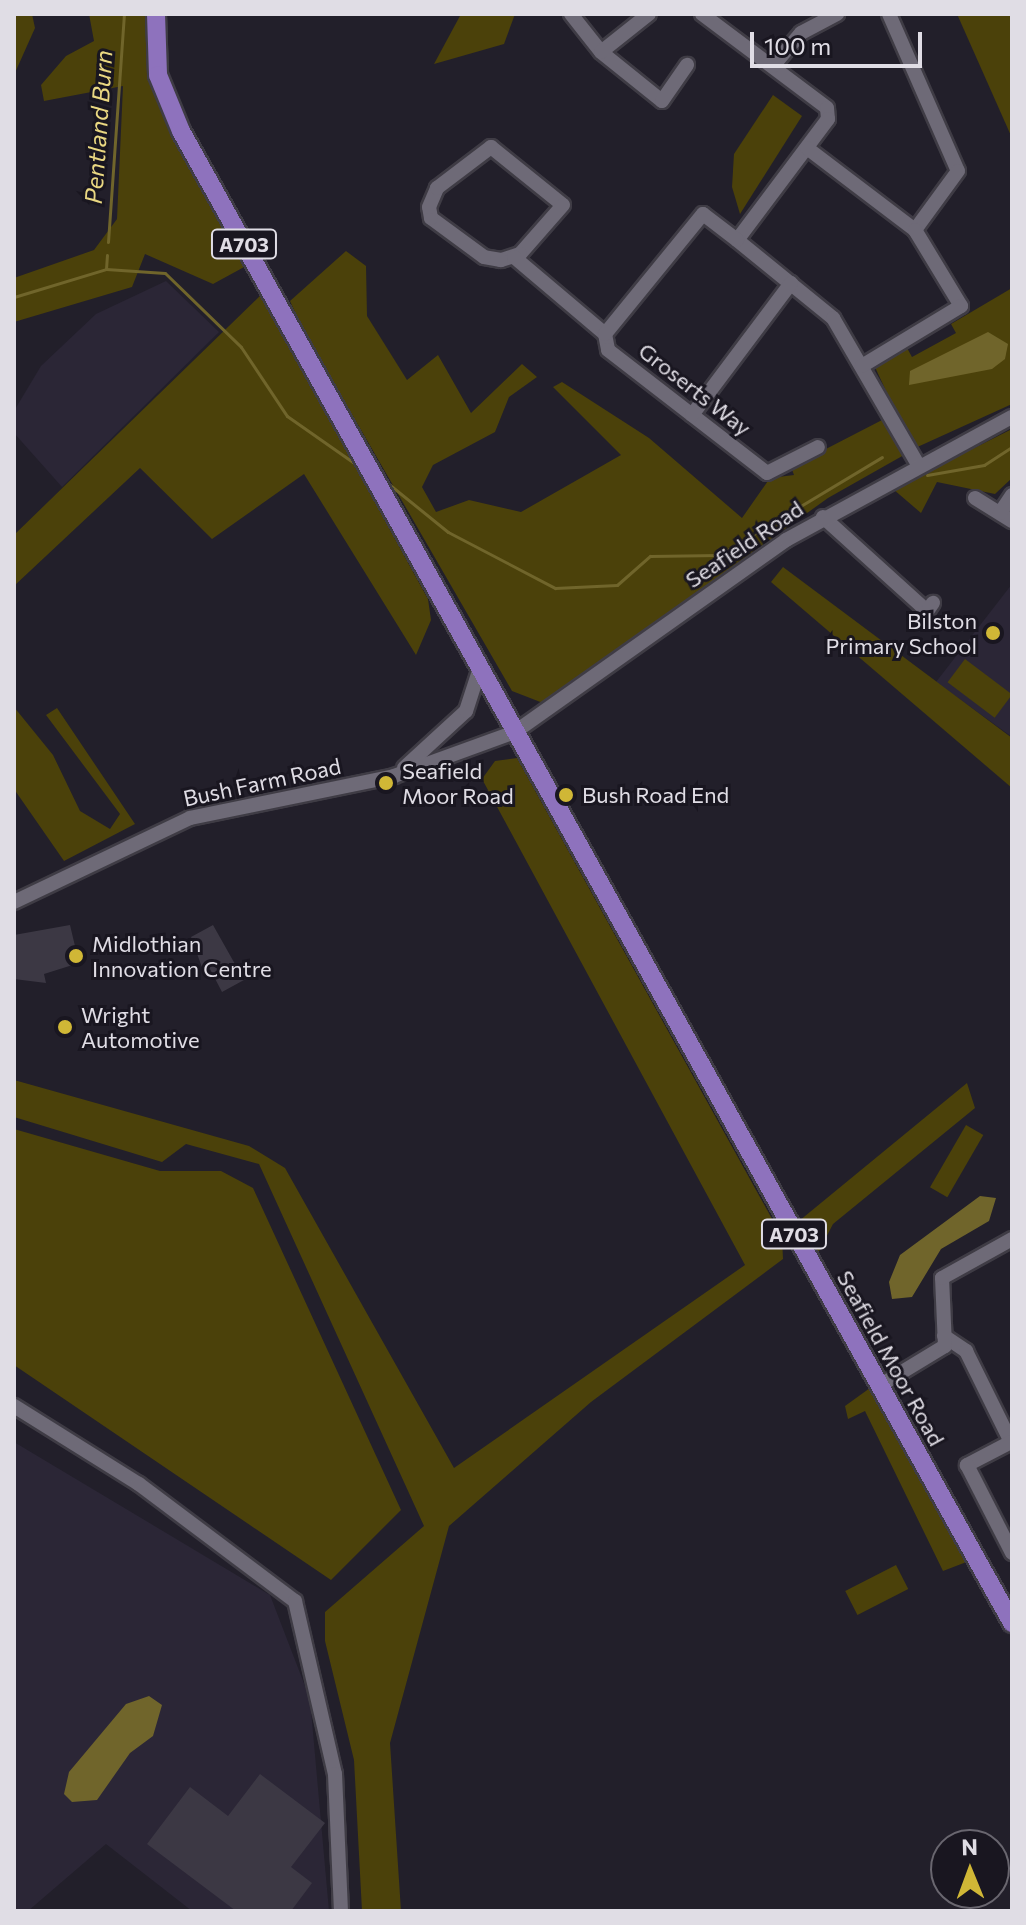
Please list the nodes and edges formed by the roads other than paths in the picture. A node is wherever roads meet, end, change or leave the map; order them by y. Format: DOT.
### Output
graph roads {
  1 [pos="156,14"];
  2 [pos="571,14"];
  3 [pos="649,14"];
  4 [pos="702,14"];
  5 [pos="837,14"];
  6 [pos="889,14"];
  7 [pos="601,52"];
  8 [pos="687,65"];
  9 [pos="773,66"];
  10 [pos="807,148"];
  11 [pos="915,230"];
  12 [pos="737,240"];
  13 [pos="514,257"];
  14 [pos="791,283"];
  15 [pos="605,334"];
  16 [pos="862,366"];
  17 [pos="692,415"];
  18 [pos="1012,417"];
  19 [pos="818,447"];
  20 [pos="917,463"];
  21 [pos="1012,495"];
  22 [pos="975,498"];
  23 [pos="823,517"];
  24 [pos="1006,517"];
  25 [pos="927,611"];
  26 [pos="480,668"];
  27 [pos="515,732"];
  28 [pos="394,776"];
  29 [pos="14,902"];
  30 [pos="1012,1239"];
  31 [pos="944,1336"];
  32 [pos="879,1386"];
  33 [pos="14,1406"];
  34 [pos="1012,1553"];
  35 [pos="1012,1623"];
  36 [pos="341,1911"];
  1 -- 26 [label="main road, Seafield Moor Road / A703"];
  2 -- 7 [label="street"];
  3 -- 7 [label="street"];
  4 -- 9 [label="street"];
  5 -- 9 [label="street"];
  6 -- 11 [label="street"];
  7 -- 8 [label="street"];
  9 -- 10 [label="street"];
  10 -- 11 [label="street"];
  10 -- 12 [label="street"];
  11 -- 16 [label="street"];
  12 -- 14 [label="street"];
  12 -- 15 [label="street"];
  13 -- 13 [label="street"];
  13 -- 15 [label="street, Groserts Way"];
  14 -- 16 [label="street"];
  14 -- 17 [label="street"];
  15 -- 17 [label="street, Groserts Way"];
  16 -- 20 [label="street"];
  17 -- 19 [label="street, Groserts Way"];
  18 -- 20 [label="street, Seafield Road"];
  20 -- 23 [label="street, Seafield Road"];
  21 -- 24 [label="street"];
  22 -- 24 [label="street"];
  23 -- 25 [label="street"];
  23 -- 27 [label="street, Seafield Road"];
  26 -- 27 [label="main road, Seafield Moor Road / A703"];
  26 -- 28 [label="street, Bush Farm Road"];
  27 -- 28 [label="street, Bush Farm Road"];
  27 -- 32 [label="main road, Seafield Moor Road / A703"];
  28 -- 29 [label="street, Bush Farm Road"];
  30 -- 31 [label="street"];
  31 -- 32 [label="street"];
  31 -- 34 [label="street"];
  32 -- 35 [label="main road, Seafield Moor Road / A703"];
  33 -- 36 [label="street"];
}
